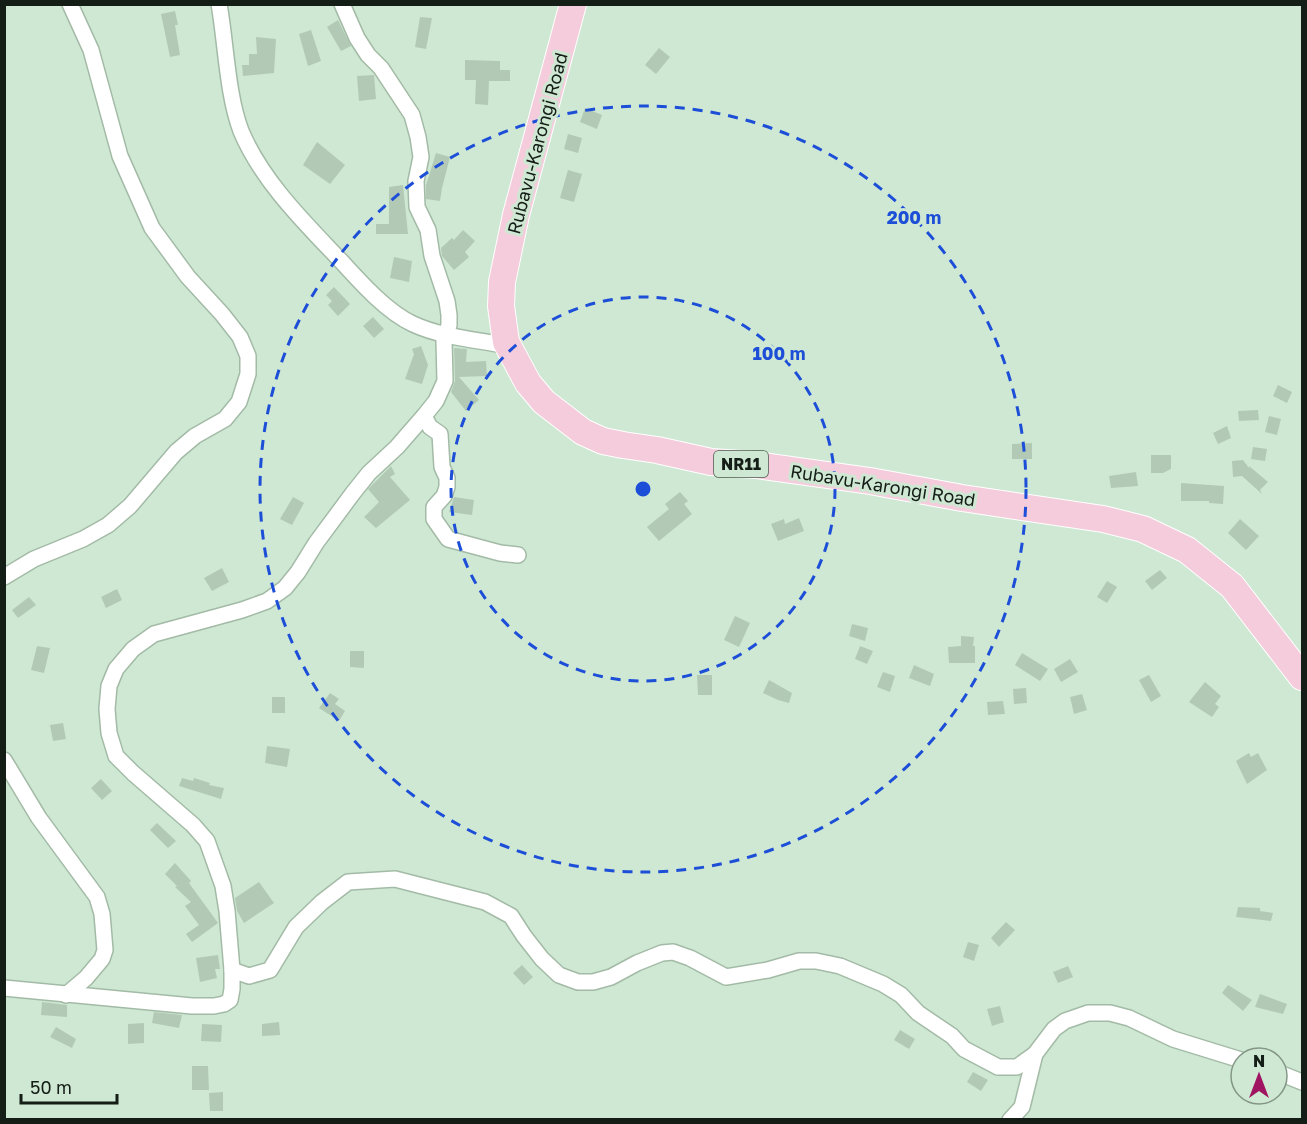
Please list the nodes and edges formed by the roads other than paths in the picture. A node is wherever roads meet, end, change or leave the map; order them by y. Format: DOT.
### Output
graph roads {
  1 [pos="70,4"];
  2 [pos="219,4"];
  3 [pos="342,4"];
  4 [pos="573,4"];
  5 [pos="446,334"];
  6 [pos="507,342"];
  7 [pos="424,416"];
  8 [pos="518,555"];
  9 [pos="4,577"];
  10 [pos="1302,677"];
  11 [pos="4,760"];
  12 [pos="232,969"];
  13 [pos="4,988"];
  14 [pos="66,995"];
  15 [pos="1035,1054"];
  16 [pos="1229,1056"];
  17 [pos="1010,1119"];
  1 -- 9 [label="street"];
  2 -- 5 [label="street"];
  3 -- 5 [label="street"];
  4 -- 6 [label="highway, Rubavu-Karongi Road / NR11"];
  5 -- 6 [label="street"];
  5 -- 7 [label="street"];
  6 -- 10 [label="highway, Rubavu-Karongi Road / NR11"];
  7 -- 8 [label="street"];
  7 -- 12 [label="street"];
  11 -- 14 [label="street"];
  12 -- 14 [label="street"];
  12 -- 15 [label="street"];
  13 -- 14 [label="street"];
  15 -- 16 [label="street"];
  15 -- 17 [label="street"];
}
